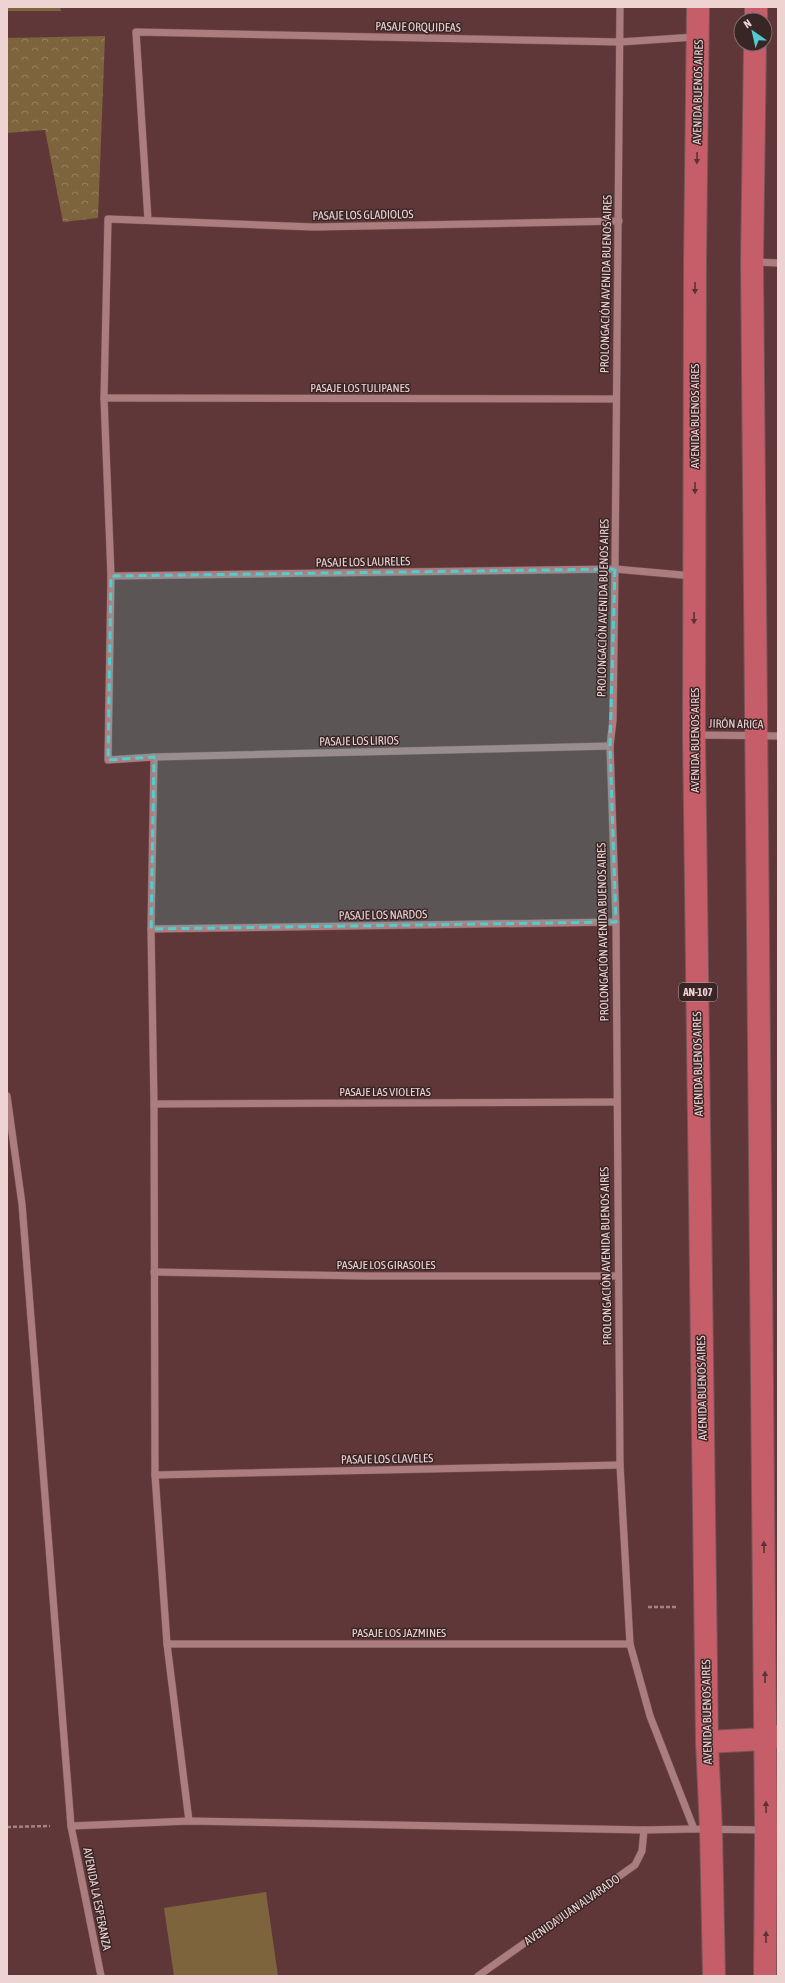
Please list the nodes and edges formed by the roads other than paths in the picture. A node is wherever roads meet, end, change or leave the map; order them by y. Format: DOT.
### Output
graph roads {
  1 [pos="620,7"];
  2 [pos="698,7"];
  3 [pos="699,37"];
  4 [pos="620,42"];
  5 [pos="755,52"];
  6 [pos="148,220"];
  7 [pos="619,222"];
  8 [pos="752,262"];
  9 [pos="778,263"];
  10 [pos="104,398"];
  11 [pos="616,399"];
  12 [pos="615,569"];
  13 [pos="111,576"];
  14 [pos="694,576"];
  15 [pos="694,735"];
  16 [pos="757,735"];
  17 [pos="778,736"];
  18 [pos="610,746"];
  19 [pos="154,757"];
  20 [pos="616,922"];
  21 [pos="151,929"];
  22 [pos="7,1096"];
  23 [pos="616,1102"];
  24 [pos="154,1104"];
  25 [pos="154,1272"];
  26 [pos="618,1276"];
  27 [pos="620,1465"];
  28 [pos="155,1475"];
  29 [pos="167,1644"];
  30 [pos="630,1644"];
  31 [pos="772,1738"];
  32 [pos="707,1742"];
  33 [pos="778,1771"];
  34 [pos="190,1821"];
  35 [pos="71,1826"];
  36 [pos="703,1829"];
  37 [pos="644,1830"];
  38 [pos="766,1830"];
  39 [pos="101,1976"];
  40 [pos="478,1976"];
  41 [pos="714,1976"];
  42 [pos="765,1976"];
  1 -- 4 [label="street, PROLONGACIÓN AVENIDA BUENOS AIRES"];
  2 -- 3 [label="main road, AVENIDA BUENOS AIRES / AN-107"];
  3 -- 4 [label="street, PASAJE ORQUIDEAS"];
  3 -- 14 [label="main road, AVENIDA BUENOS AIRES / AN-107, one-way"];
  4 -- 6 [label="street, PASAJE ORQUIDEAS"];
  4 -- 7 [label="street, PROLONGACIÓN AVENIDA BUENOS AIRES"];
  5 -- 8 [label="main road"];
  6 -- 7 [label="street, PASAJE LOS GLADIOLOS"];
  6 -- 10 [label="street, PASAJE LOS GLADIOLOS"];
  7 -- 11 [label="street, PROLONGACIÓN AVENIDA BUENOS AIRES"];
  8 -- 9 [label="street"];
  8 -- 16 [label="main road"];
  10 -- 11 [label="street, PASAJE LOS TULIPANES"];
  10 -- 13 [label="street"];
  11 -- 12 [label="street, PROLONGACIÓN AVENIDA BUENOS AIRES"];
  12 -- 13 [label="street, PASAJE LOS LAURELES"];
  12 -- 14 [label="street, PASAJE LOS LAURELES"];
  12 -- 18 [label="street, PROLONGACIÓN AVENIDA BUENOS AIRES"];
  13 -- 19 [label="street, PASAJE LOS LIRIOS"];
  14 -- 15 [label="main road, AVENIDA BUENOS AIRES / AN-107, one-way"];
  15 -- 16 [label="street, JIRÓN ARICA"];
  15 -- 32 [label="main road, AVENIDA BUENOS AIRES / AN-107"];
  16 -- 17 [label="street, JIRÓN ARICA"];
  31 -- 16 [label="main road, one-way"];
  18 -- 19 [label="street, PASAJE LOS LIRIOS"];
  18 -- 20 [label="street, PROLONGACIÓN AVENIDA BUENOS AIRES"];
  19 -- 21 [label="street"];
  20 -- 21 [label="street, PASAJE LOS NARDOS"];
  20 -- 23 [label="street, PROLONGACIÓN AVENIDA BUENOS AIRES"];
  21 -- 24 [label="street"];
  22 -- 35 [label="street, AVENIDA LA ESPERANZA"];
  23 -- 24 [label="street, PASAJE LAS VIOLETAS"];
  23 -- 26 [label="street, PROLONGACIÓN AVENIDA BUENOS AIRES"];
  24 -- 25 [label="street"];
  25 -- 26 [label="street, PASAJE LOS GIRASOLES"];
  25 -- 28 [label="street"];
  26 -- 27 [label="street, PROLONGACIÓN AVENIDA BUENOS AIRES"];
  27 -- 28 [label="street, PASAJE LOS CLAVELES"];
  27 -- 30 [label="street, PROLONGACIÓN AVENIDA BUENOS AIRES"];
  28 -- 29 [label="street"];
  29 -- 30 [label="street, PASAJE LOS JAZMINES"];
  29 -- 34 [label="street"];
  30 -- 36 [label="street, PROLONGACIÓN AVENIDA BUENOS AIRES"];
  31 -- 32 [label="main road"];
  31 -- 33 [label="main road"];
  38 -- 31 [label="main road, one-way"];
  32 -- 36 [label="main road, AVENIDA BUENOS AIRES / AN-107"];
  34 -- 35 [label="street"];
  34 -- 37 [label="street"];
  35 -- 39 [label="street, AVENIDA LA ESPERANZA"];
  36 -- 37 [label="street"];
  36 -- 38 [label="street"];
  36 -- 41 [label="main road, AVENIDA BUENOS AIRES / AN-107"];
  37 -- 40 [label="street, AVENIDA JUAN ALVARADO"];
  42 -- 38 [label="main road, one-way"];
}
